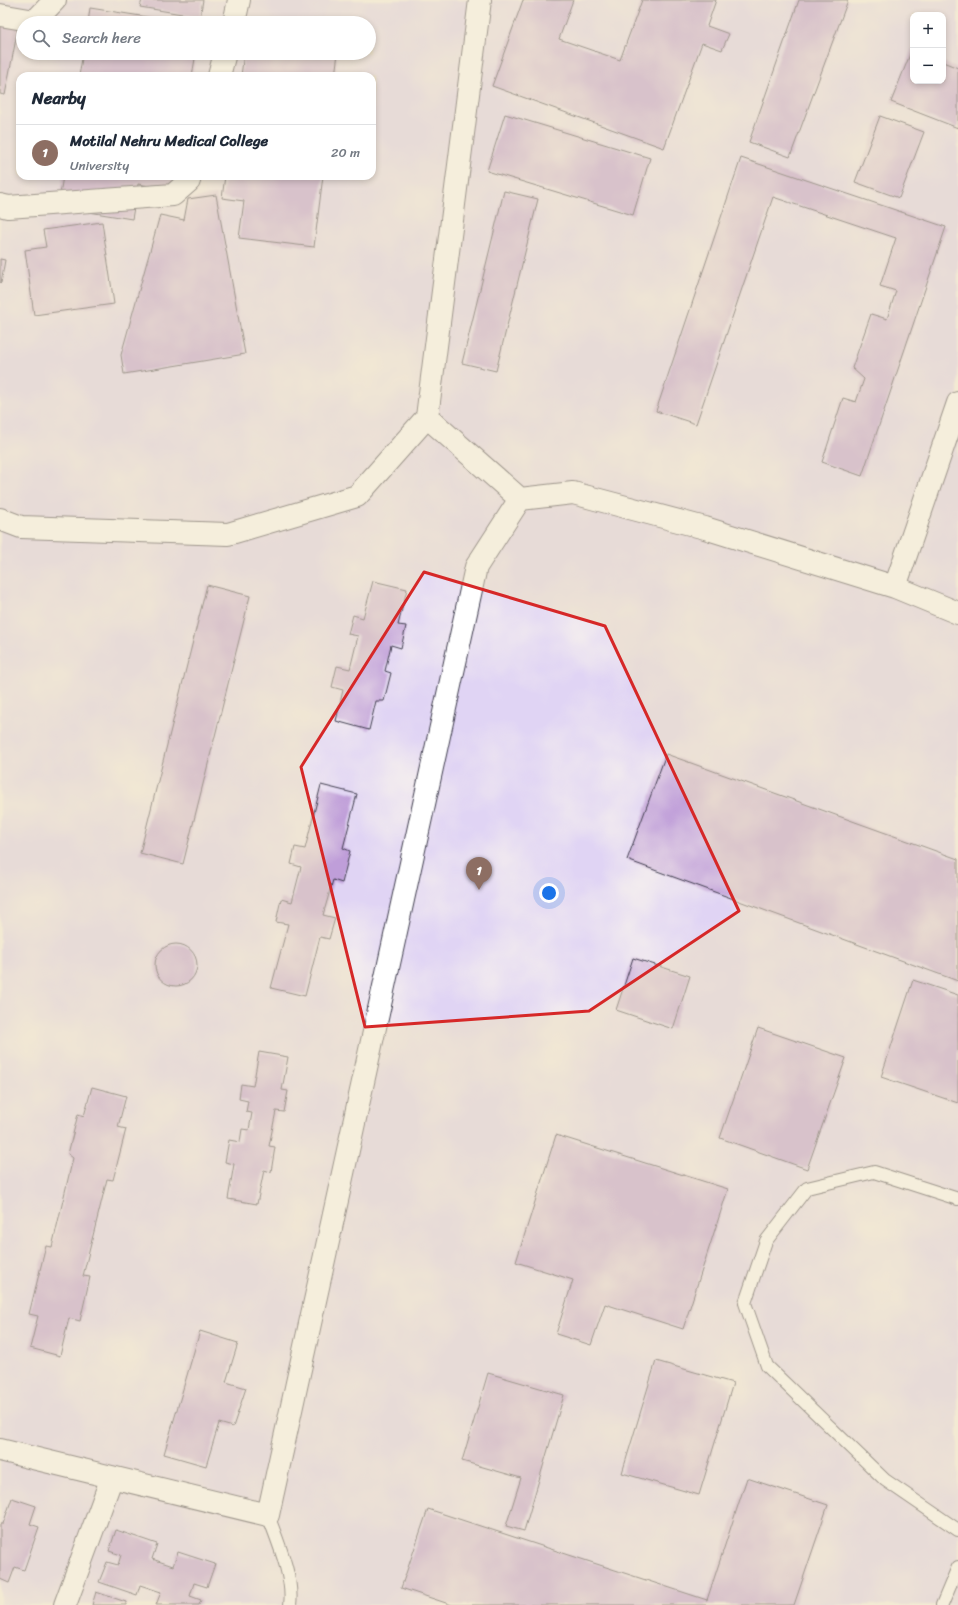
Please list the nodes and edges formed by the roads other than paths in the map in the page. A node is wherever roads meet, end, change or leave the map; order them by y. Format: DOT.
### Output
graph roads {
  1 [pos="55,0"];
  2 [pos="239,0"];
  3 [pos="480,0"];
  4 [pos="0,15"];
  5 [pos="40,16"];
  6 [pos="236,16"];
  7 [pos="16,18"];
  8 [pos="223,60"];
  9 [pos="220,72"];
  10 [pos="189,180"];
  11 [pos="0,205"];
  12 [pos="958,403"];
  13 [pos="427,417"];
  14 [pos="520,499"];
  15 [pos="0,519"];
  16 [pos="895,587"];
  17 [pos="958,613"];
  18 [pos="958,1199"];
  19 [pos="0,1450"];
  20 [pos="112,1477"];
  21 [pos="268,1515"];
  22 [pos="958,1530"];
  23 [pos="958,1567"];
  24 [pos="65,1605"];
  25 [pos="290,1605"];
  26 [pos="942,1605"];
  1 -- 5 [label="street"];
  2 -- 6 [label="street"];
  3 -- 13 [label="street"];
  4 -- 7 [label="street"];
  8 -- 9 [label="street"];
  10 -- 11 [label="street"];
  12 -- 16 [label="street"];
  13 -- 14 [label="street"];
  13 -- 15 [label="street"];
  14 -- 16 [label="street"];
  14 -- 21 [label="street"];
  16 -- 17 [label="street"];
  18 -- 22 [label="lane"];
  19 -- 20 [label="street"];
  20 -- 21 [label="street"];
  20 -- 24 [label="street"];
  21 -- 25 [label="lane"];
  23 -- 26 [label="lane"];
}
